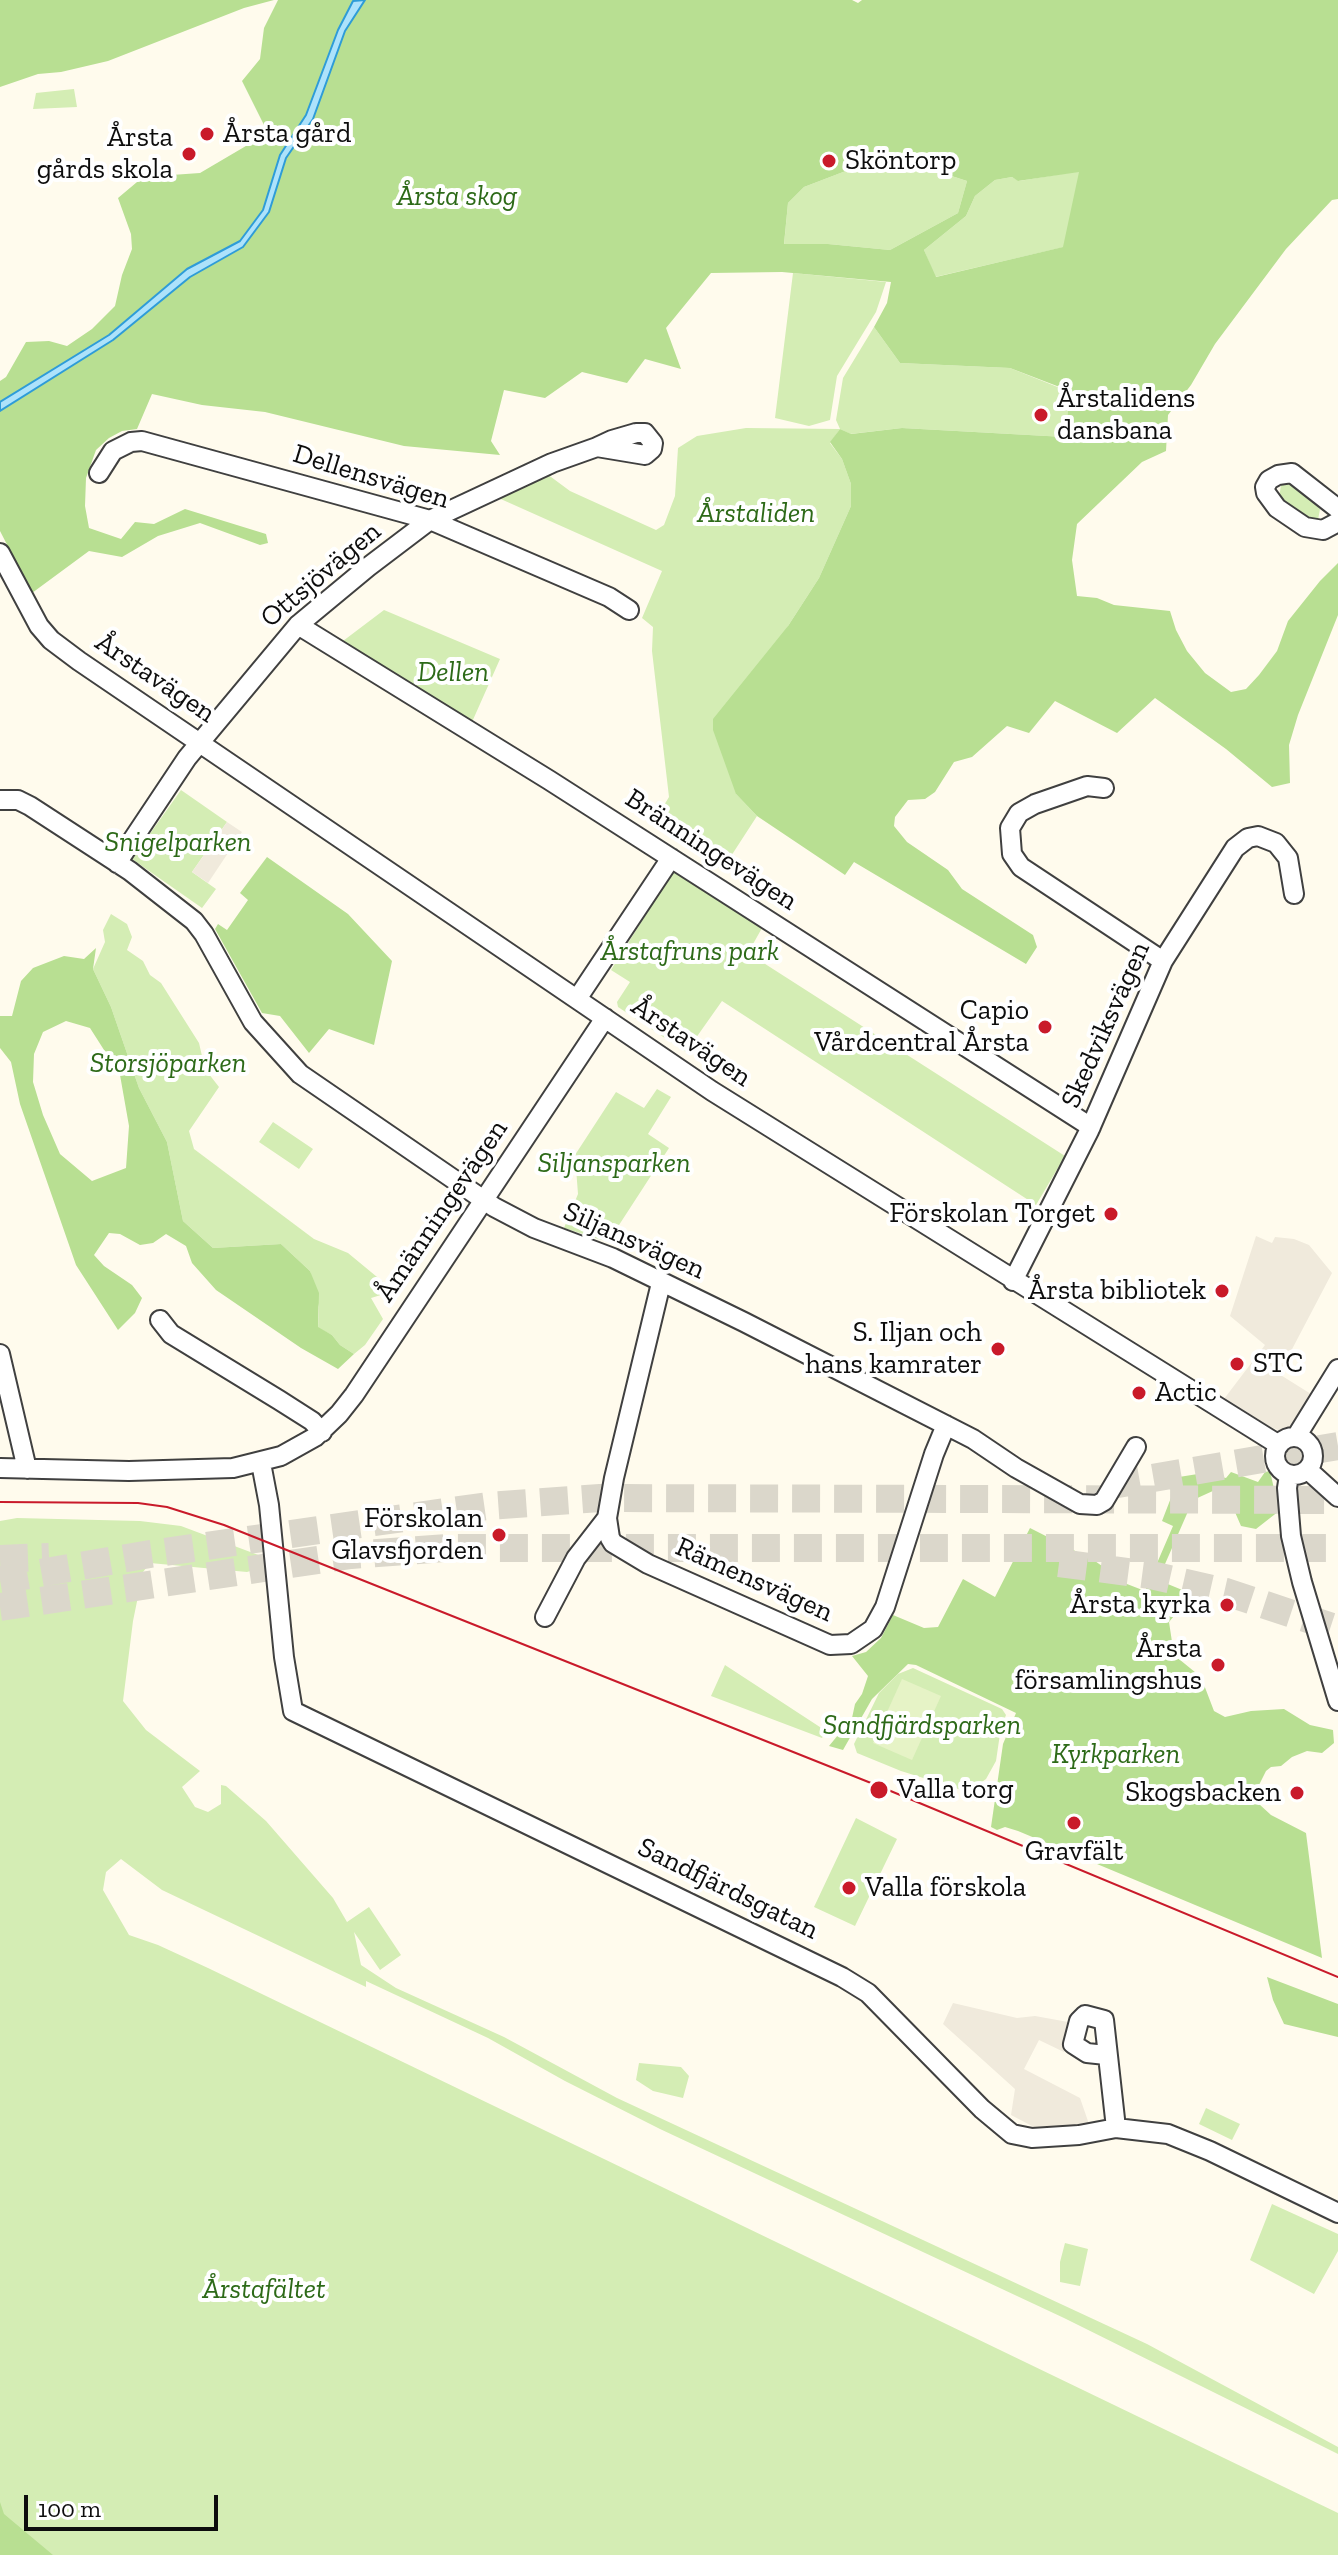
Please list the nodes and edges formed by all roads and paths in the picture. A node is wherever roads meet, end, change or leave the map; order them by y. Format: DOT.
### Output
graph roads {
  1 [pos="597,447"];
  2 [pos="99,473"];
  3 [pos="1338,509"];
  4 [pos="430,520"];
  5 [pos="1338,522"];
  6 [pos="0,553"];
  7 [pos="629,610"];
  8 [pos="298,625"];
  9 [pos="201,743"];
  10 [pos="1104,788"];
  11 [pos="0,800"];
  12 [pos="671,858"];
  13 [pos="117,863"];
  14 [pos="1294,894"];
  15 [pos="1163,961"];
  16 [pos="577,999"];
  17 [pos="605,1018"];
  18 [pos="1091,1127"];
  19 [pos="483,1199"];
  20 [pos="1013,1281"];
  21 [pos="661,1283"];
  22 [pos="160,1320"];
  23 [pos="0,1354"];
  24 [pos="1338,1369"];
  25 [pos="1338,1389"];
  26 [pos="946,1425"];
  27 [pos="322,1432"];
  28 [pos="1295,1442"];
  29 [pos="1136,1447"];
  30 [pos="261,1463"];
  31 [pos="0,1468"];
  32 [pos="27,1469"];
  33 [pos="1298,1472"];
  34 [pos="1338,1497"];
  35 [pos="607,1518"];
  36 [pos="545,1617"];
  37 [pos="1338,1701"];
  38 [pos="1106,2055"];
  39 [pos="1116,2128"];
  40 [pos="1338,2213"];
  1 -- 4 [label="street, Ottsjövägen"];
  2 -- 4 [label="street, Dellensvägen"];
  3 -- 5 [label="street"];
  4 -- 7 [label="street, Dellensvägen"];
  4 -- 8 [label="street, Ottsjövägen"];
  6 -- 9 [label="street, Årstavägen"];
  8 -- 9 [label="street, Ottsjövägen"];
  8 -- 12 [label="street, Bränningevägen"];
  9 -- 13 [label="street, Ottsjövägen"];
  9 -- 16 [label="street, Årstavägen"];
  10 -- 15 [label="street"];
  11 -- 13 [label="street, Siljansvägen"];
  12 -- 16 [label="street"];
  12 -- 18 [label="street, Bränningevägen"];
  13 -- 19 [label="street, Siljansvägen"];
  14 -- 15 [label="street, Skedviksvägen"];
  15 -- 18 [label="street, Skedviksvägen"];
  16 -- 17 [label="street, Årstavägen"];
  17 -- 19 [label="street, Åmänningevägen"];
  17 -- 20 [label="street, Årstavägen"];
  18 -- 20 [label="street, Skedviksvägen"];
  19 -- 21 [label="street, Siljansvägen"];
  19 -- 27 [label="street, Åmänningevägen"];
  20 -- 28 [label="street, Årstavägen"];
  21 -- 26 [label="street, Siljansvägen"];
  21 -- 35 [label="street"];
  22 -- 27 [label="street"];
  23 -- 32 [label="street"];
  24 -- 28 [label="street"];
  25 -- 28 [label="street"];
  26 -- 29 [label="street, Siljansvägen"];
  26 -- 35 [label="street, Rämensvägen"];
  27 -- 30 [label="street, Åmänningevägen"];
  28 -- 33 [label="street"];
  28 -- 33 [label="street"];
  30 -- 32 [label="street, Åmänningevägen"];
  30 -- 39 [label="street, Sandfjärdsgatan"];
  31 -- 32 [label="street, Åmänningevägen"];
  33 -- 34 [label="street"];
  33 -- 37 [label="street"];
  35 -- 36 [label="street"];
  38 -- 39 [label="street"];
  39 -- 40 [label="street, Sandfjärdsgatan"];
}
